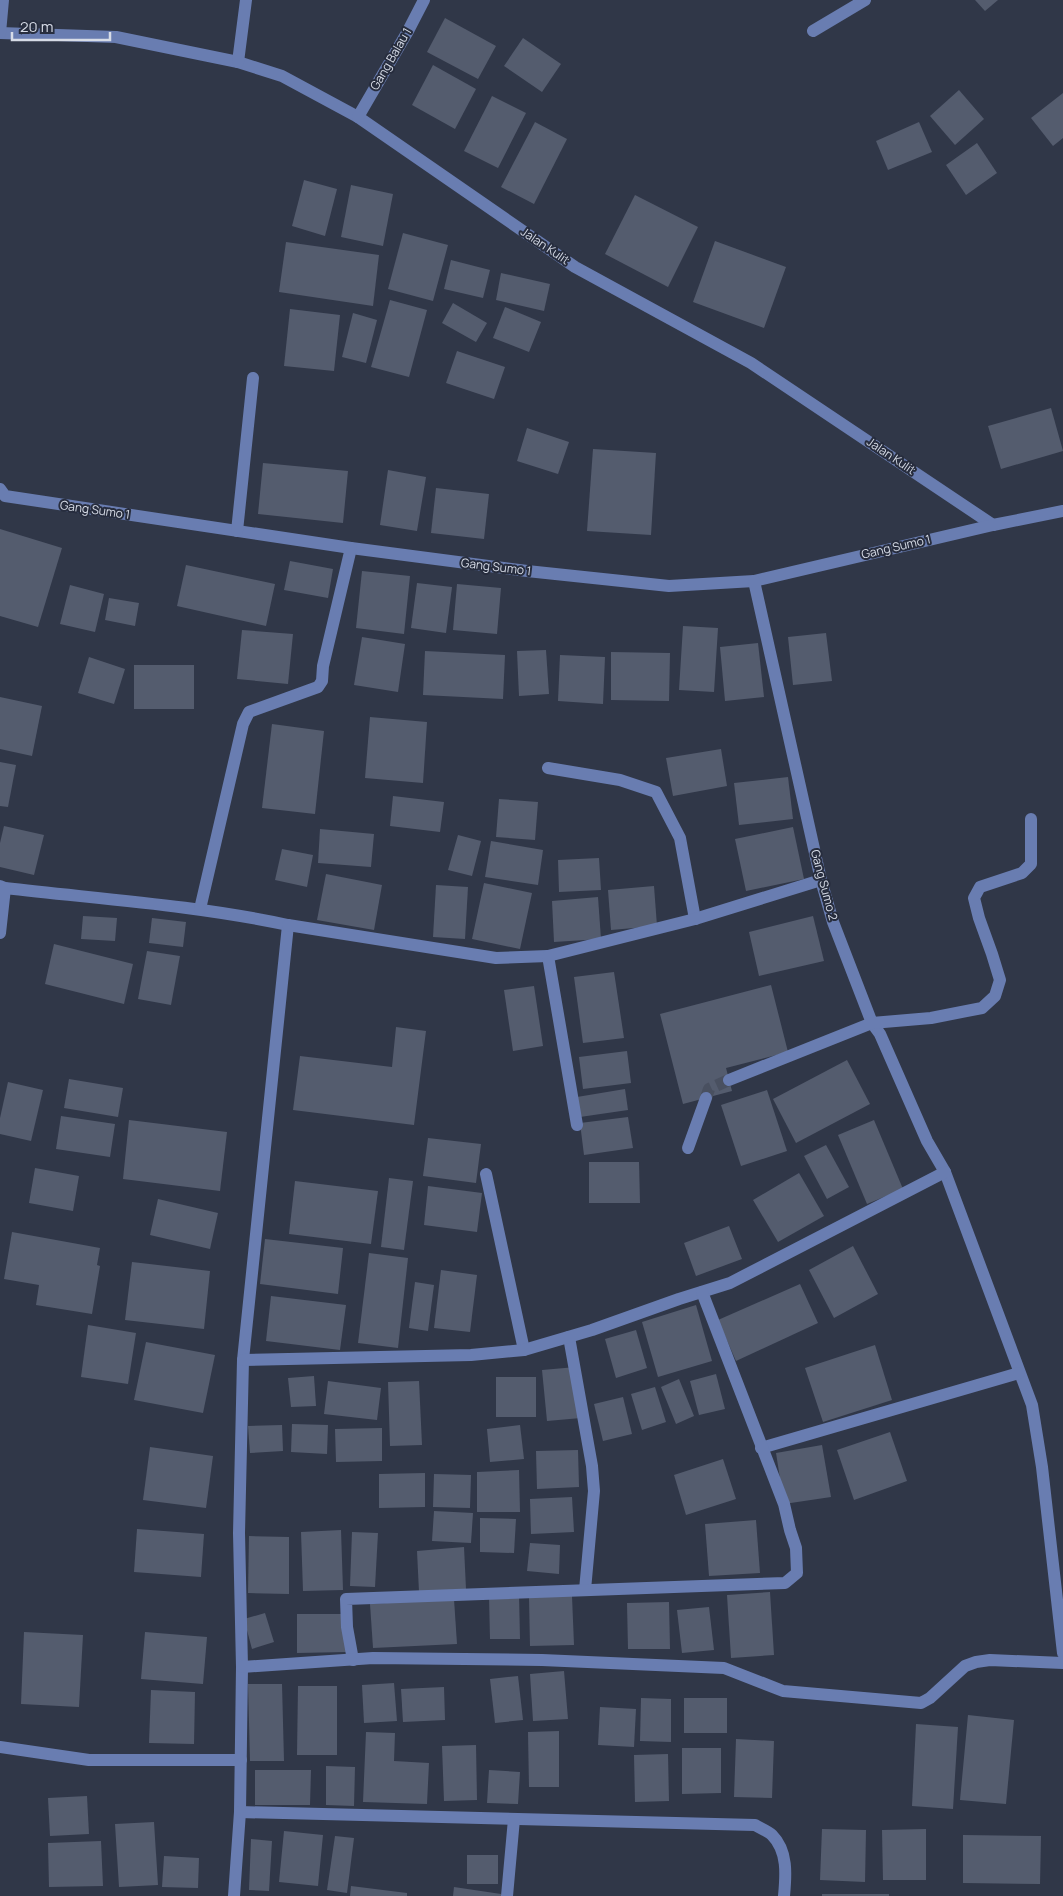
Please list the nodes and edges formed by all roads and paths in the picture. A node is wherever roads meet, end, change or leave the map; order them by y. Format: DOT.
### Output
graph roads {
  1 [pos="3,0"];
  2 [pos="246,0"];
  3 [pos="424,0"];
  4 [pos="866,0"];
  5 [pos="813,31"];
  6 [pos="0,33"];
  7 [pos="238,62"];
  8 [pos="358,117"];
  9 [pos="253,378"];
  10 [pos="2,496"];
  11 [pos="1063,510"];
  12 [pos="993,525"];
  13 [pos="236,531"];
  14 [pos="350,548"];
  15 [pos="754,580"];
  16 [pos="548,768"];
  17 [pos="1031,819"];
  18 [pos="821,880"];
  19 [pos="3,887"];
  20 [pos="200,910"];
  21 [pos="695,919"];
  22 [pos="288,925"];
  23 [pos="0,933"];
  24 [pos="548,956"];
  25 [pos="872,1023"];
  26 [pos="729,1080"];
  27 [pos="706,1098"];
  28 [pos="577,1125"];
  29 [pos="688,1148"];
  30 [pos="945,1172"];
  31 [pos="486,1174"];
  32 [pos="702,1292"];
  33 [pos="569,1337"];
  34 [pos="524,1350"];
  35 [pos="243,1360"];
  36 [pos="1019,1373"];
  37 [pos="762,1448"];
  38 [pos="585,1590"];
  39 [pos="1063,1653"];
  40 [pos="353,1660"];
  41 [pos="1063,1663"];
  42 [pos="242,1667"];
  43 [pos="0,1747"];
  44 [pos="241,1760"];
  45 [pos="240,1812"];
  46 [pos="514,1819"];
  47 [pos="234,1896"];
  48 [pos="507,1896"];
  49 [pos="784,1896"];
  1 -- 6 [label="street"];
  2 -- 7 [label="street"];
  3 -- 8 [label="street, Gang Balau 1"];
  4 -- 5 [label="street"];
  6 -- 7 [label="street, Jalan Kulit"];
  7 -- 8 [label="street, Jalan Kulit"];
  8 -- 12 [label="street, Jalan Kulit"];
  9 -- 13 [label="street"];
  10 -- 13 [label="street, Gang Sumo 1"];
  11 -- 12 [label="street"];
  12 -- 15 [label="street, Gang Sumo 1"];
  13 -- 14 [label="street, Gang Sumo 1"];
  14 -- 15 [label="street, Gang Sumo 1"];
  14 -- 20 [label="street"];
  15 -- 18 [label="street, Gang Sumo 2"];
  16 -- 21 [label="street"];
  17 -- 25 [label="street"];
  18 -- 21 [label="street"];
  18 -- 25 [label="street, Gang Sumo 2"];
  19 -- 20 [label="street"];
  19 -- 23 [label="street"];
  20 -- 22 [label="street"];
  21 -- 24 [label="street"];
  22 -- 24 [label="street"];
  22 -- 35 [label="street"];
  24 -- 28 [label="street"];
  25 -- 26 [label="street"];
  25 -- 30 [label="street, Gang Sumo 2"];
  27 -- 29 [label="street"];
  30 -- 32 [label="street"];
  30 -- 36 [label="street, Gang Sumo 2"];
  31 -- 34 [label="street"];
  32 -- 33 [label="street"];
  32 -- 37 [label="street"];
  33 -- 34 [label="street"];
  33 -- 38 [label="street"];
  34 -- 35 [label="street"];
  35 -- 42 [label="street"];
  36 -- 37 [label="street"];
  36 -- 39 [label="street, Gang Sumo 2"];
  37 -- 38 [label="street"];
  38 -- 40 [label="street"];
  40 -- 41 [label="street"];
  40 -- 42 [label="street"];
  42 -- 44 [label="street"];
  43 -- 44 [label="street"];
  44 -- 45 [label="street"];
  45 -- 46 [label="street"];
  45 -- 47 [label="street"];
  46 -- 48 [label="street"];
  46 -- 49 [label="street"];
}
